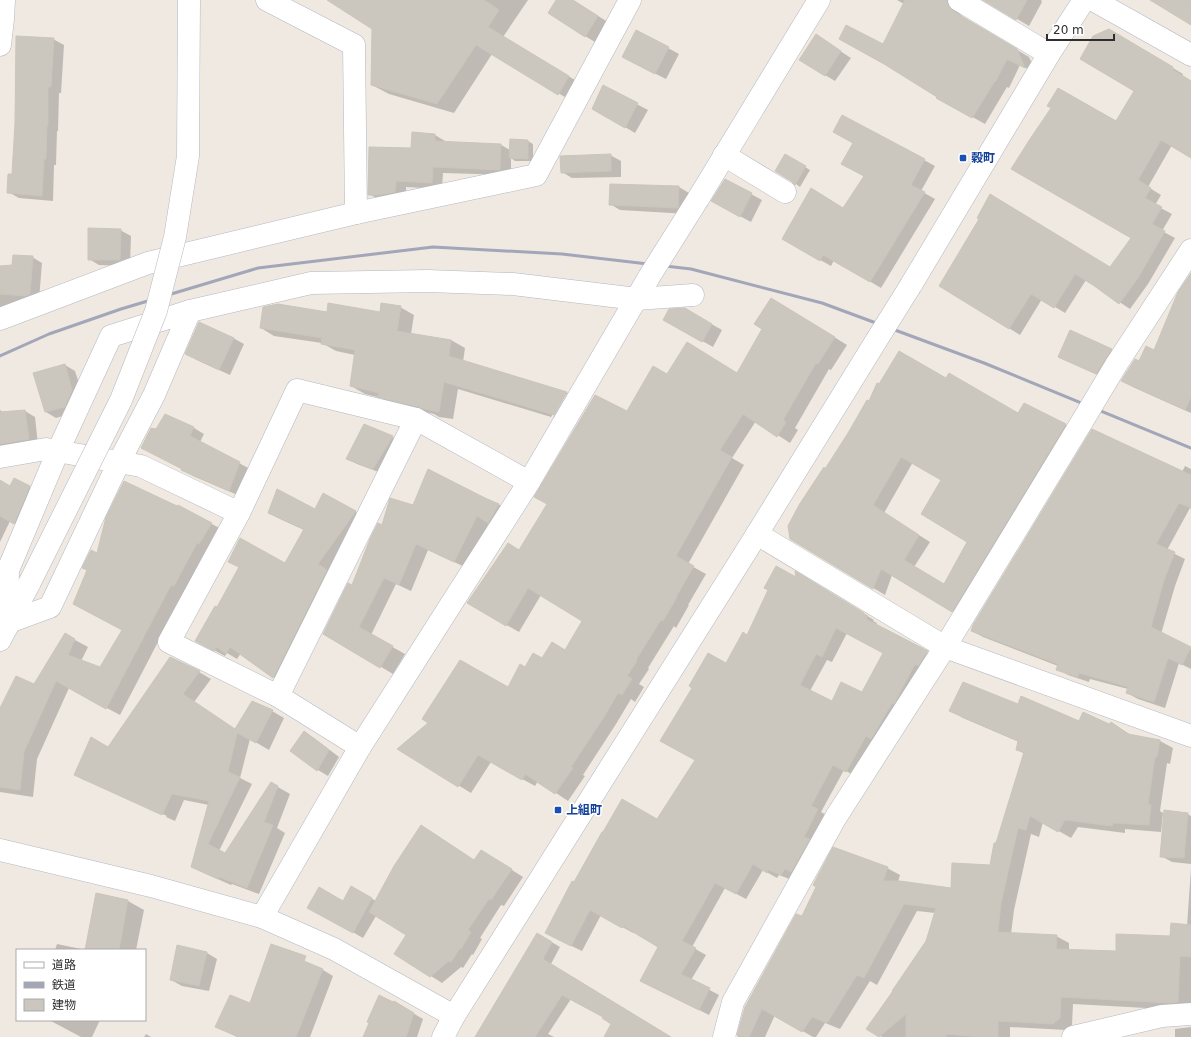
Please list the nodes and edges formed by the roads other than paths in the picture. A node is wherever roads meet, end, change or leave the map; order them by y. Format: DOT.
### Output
graph roads {
  1 [pos="4,0"];
  2 [pos="189,0"];
  3 [pos="630,0"];
  4 [pos="819,0"];
  5 [pos="959,0"];
  6 [pos="1084,0"];
  7 [pos="1093,0"];
  8 [pos="276,2"];
  9 [pos="0,45"];
  10 [pos="1049,54"];
  11 [pos="1191,55"];
  12 [pos="724,155"];
  13 [pos="785,192"];
  14 [pos="356,213"];
  15 [pos="1191,250"];
  16 [pos="693,295"];
  17 [pos="637,299"];
  18 [pos="190,311"];
  19 [pos="0,319"];
  20 [pos="416,419"];
  21 [pos="58,451"];
  22 [pos="0,457"];
  23 [pos="120,462"];
  24 [pos="529,482"];
  25 [pos="239,513"];
  26 [pos="757,534"];
  27 [pos="5,630"];
  28 [pos="945,647"];
  29 [pos="278,696"];
  30 [pos="1191,736"];
  31 [pos="360,747"];
  32 [pos="0,850"];
  33 [pos="262,917"];
  34 [pos="1191,1014"];
  35 [pos="454,1016"];
  36 [pos="443,1037"];
  37 [pos="724,1037"];
  38 [pos="1073,1037"];
  1 -- 9 [label="street"];
  2 -- 27 [label="street, bridge"];
  3 -- 14 [label="street"];
  4 -- 12 [label="street"];
  5 -- 10 [label="street"];
  6 -- 10 [label="street"];
  7 -- 11 [label="street"];
  8 -- 14 [label="street"];
  10 -- 26 [label="street, bridge"];
  12 -- 13 [label="street"];
  12 -- 17 [label="street, bridge"];
  14 -- 19 [label="street"];
  15 -- 28 [label="street, bridge"];
  16 -- 17 [label="street"];
  17 -- 18 [label="street"];
  17 -- 24 [label="street"];
  18 -- 21 [label="street"];
  18 -- 23 [label="street"];
  20 -- 24 [label="street"];
  20 -- 25 [label="street"];
  20 -- 29 [label="street"];
  21 -- 22 [label="street"];
  21 -- 23 [label="street"];
  21 -- 27 [label="street"];
  23 -- 25 [label="street"];
  23 -- 27 [label="street"];
  24 -- 31 [label="street"];
  25 -- 29 [label="street"];
  26 -- 28 [label="street"];
  26 -- 35 [label="street"];
  28 -- 30 [label="street"];
  28 -- 37 [label="street"];
  29 -- 31 [label="street"];
  31 -- 33 [label="street"];
  32 -- 33 [label="street"];
  33 -- 35 [label="street"];
  34 -- 38 [label="street"];
  35 -- 36 [label="street"];
}
